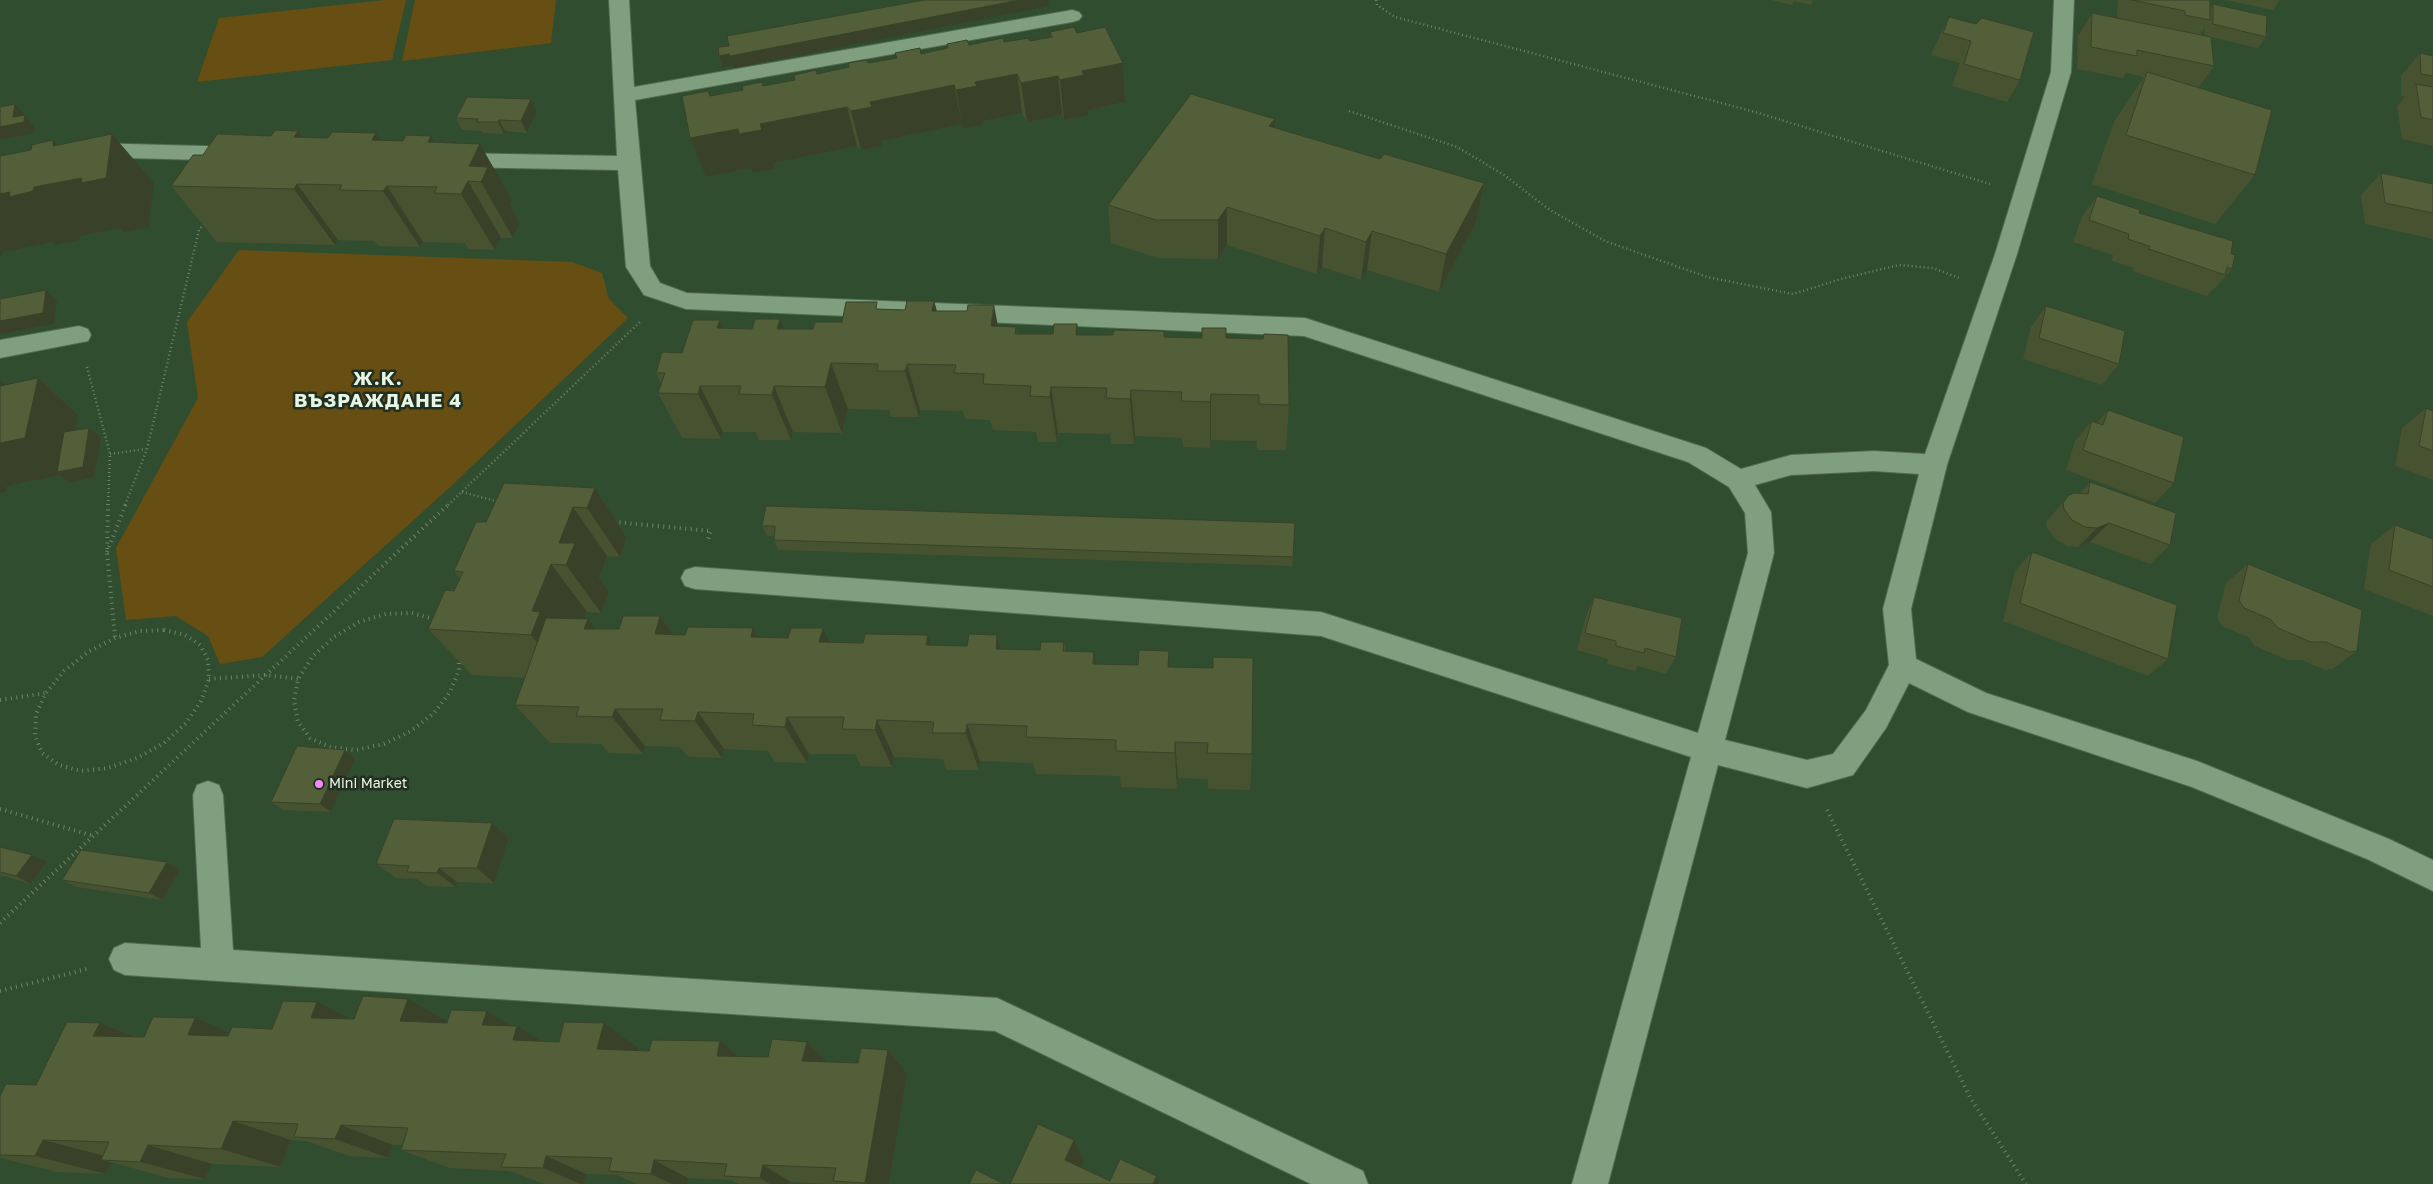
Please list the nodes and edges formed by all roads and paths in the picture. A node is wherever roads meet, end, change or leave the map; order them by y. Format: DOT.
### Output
graph roads {
  1 [pos="619,0"];
  2 [pos="1376,0"];
  3 [pos="2064,0"];
  4 [pos="1072,16"];
  5 [pos="624,96"];
  6 [pos="1349,111"];
  7 [pos="65,149"];
  8 [pos="260,155"];
  9 [pos="430,160"];
  10 [pos="628,163"];
  11 [pos="2025,194"];
  12 [pos="206,223"];
  13 [pos="1993,290"];
  14 [pos="668,295"];
  15 [pos="79,335"];
  16 [pos="0,349"];
  17 [pos="147,449"];
  18 [pos="110,454"];
  19 [pos="1934,465"];
  20 [pos="1738,480"];
  21 [pos="462,492"];
  22 [pos="500,502"];
  23 [pos="606,521"];
  24 [pos="107,552"];
  25 [pos="694,578"];
  26 [pos="442,612"];
  27 [pos="434,619"];
  28 [pos="115,638"];
  29 [pos="1903,666"];
  30 [pos="265,675"];
  31 [pos="209,679"];
  32 [pos="298,679"];
  33 [pos="46,692"];
  34 [pos="0,700"];
  35 [pos="1707,749"];
  36 [pos="1807,774"];
  37 [pos="208,795"];
  38 [pos="0,809"];
  39 [pos="94,836"];
  40 [pos="2433,876"];
  41 [pos="0,923"];
  42 [pos="125,959"];
  43 [pos="218,965"];
  44 [pos="0,991"];
  45 [pos="1350,1184"];
  46 [pos="1590,1184"];
  47 [pos="2026,1184"];
  1 -- 5 [label="street"];
  2 -- 11 [label="path"];
  3 -- 11 [label="street"];
  4 -- 5 [label="street"];
  5 -- 10 [label="street"];
  6 -- 13 [label="path"];
  7 -- 8 [label="street"];
  9 -- 10 [label="street"];
  10 -- 14 [label="street"];
  11 -- 13 [label="street"];
  12 -- 17 [label="path"];
  13 -- 19 [label="street"];
  14 -- 20 [label="street"];
  14 -- 21 [label="path"];
  15 -- 16 [label="street"];
  15 -- 18 [label="path"];
  17 -- 18 [label="path"];
  17 -- 24 [label="path"];
  18 -- 24 [label="path"];
  19 -- 20 [label="street"];
  19 -- 29 [label="street"];
  20 -- 35 [label="street"];
  21 -- 22 [label="path"];
  21 -- 30 [label="path"];
  23 -- 25 [label="path"];
  24 -- 28 [label="path"];
  25 -- 35 [label="street"];
  26 -- 27 [label="path"];
  27 -- 32 [label="path"];
  27 -- 32 [label="path"];
  28 -- 31 [label="path"];
  28 -- 33 [label="path"];
  29 -- 36 [label="street"];
  29 -- 40 [label="street"];
  30 -- 31 [label="path"];
  30 -- 32 [label="path"];
  30 -- 39 [label="path"];
  31 -- 33 [label="path"];
  33 -- 34 [label="path"];
  35 -- 36 [label="street"];
  35 -- 46 [label="street"];
  36 -- 47 [label="path"];
  37 -- 43 [label="street"];
  38 -- 39 [label="path"];
  39 -- 41 [label="path"];
  42 -- 43 [label="street"];
  42 -- 44 [label="path"];
  43 -- 45 [label="street"];
}
